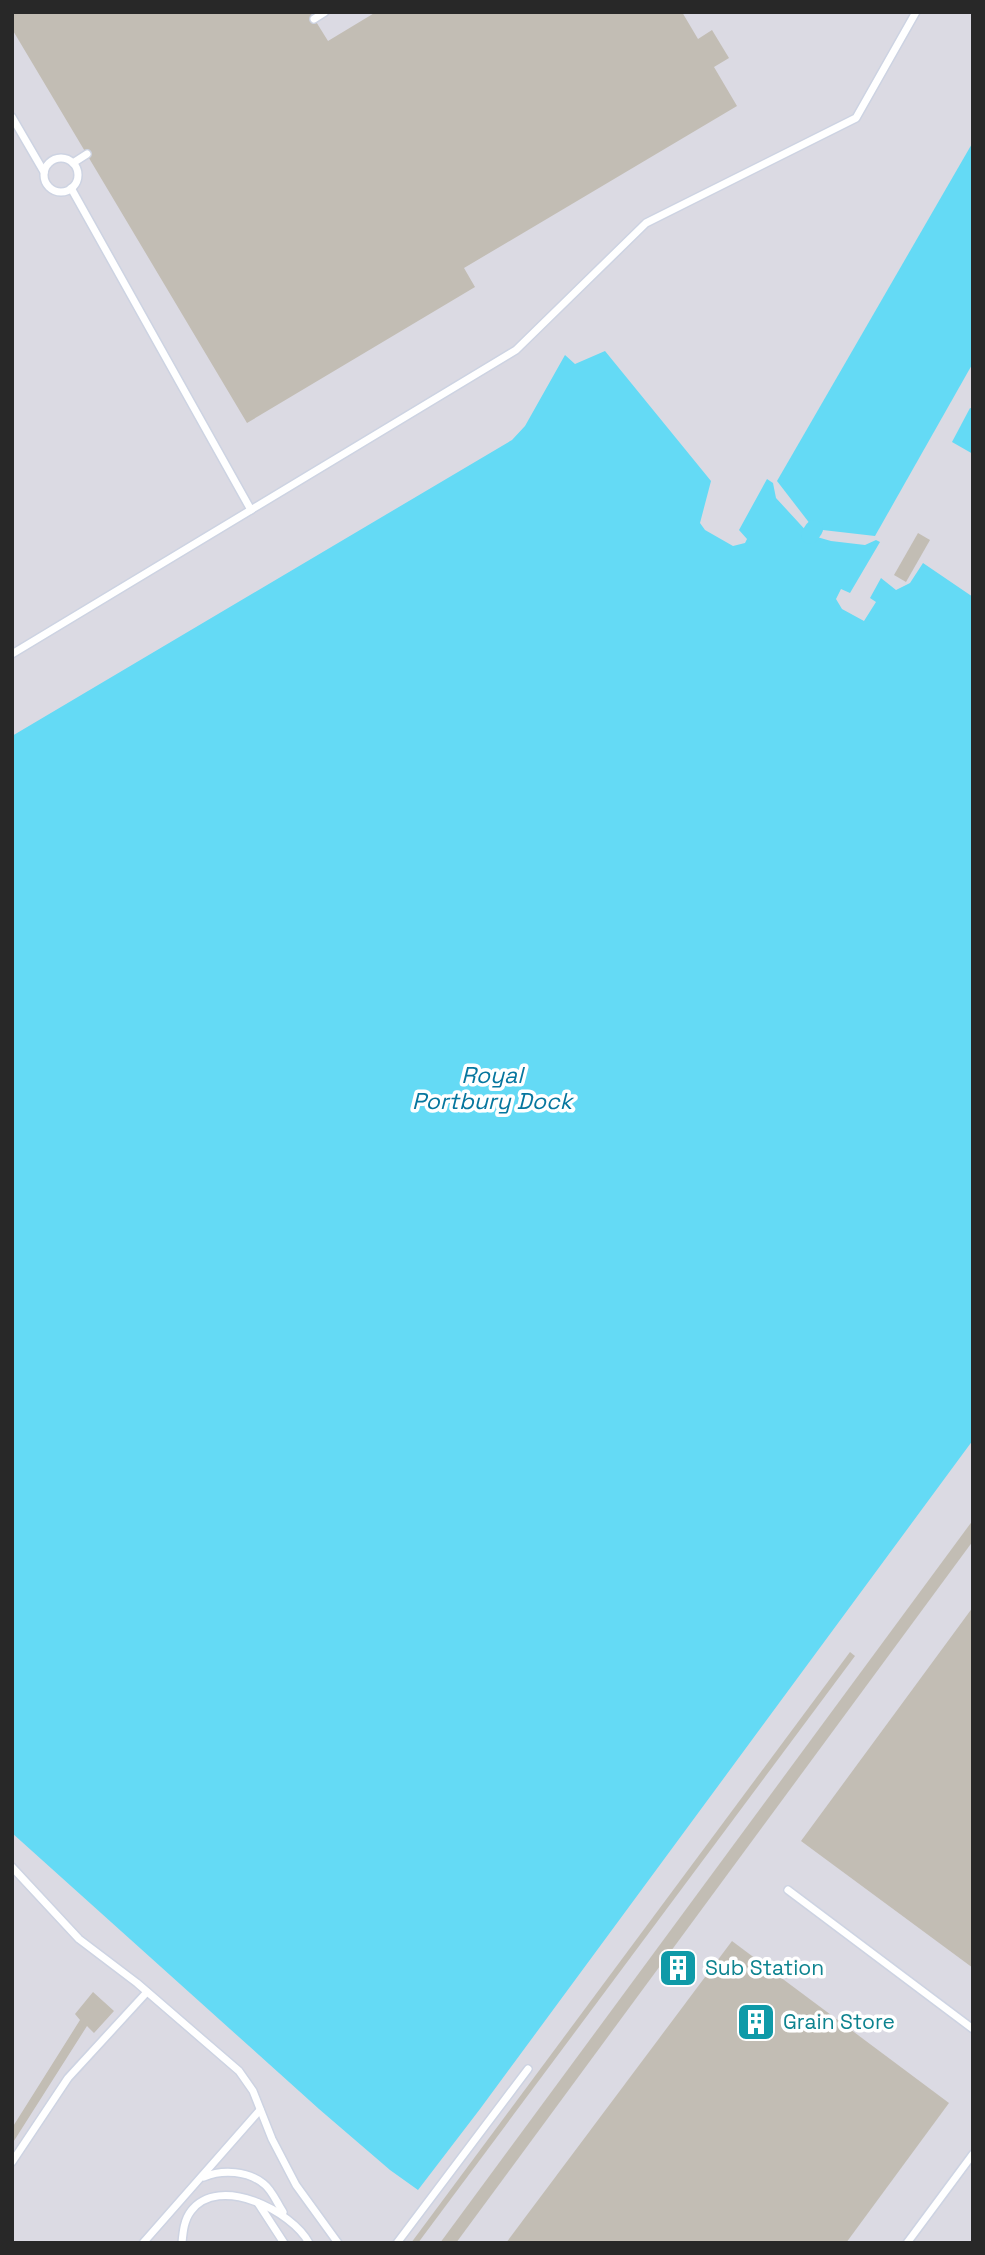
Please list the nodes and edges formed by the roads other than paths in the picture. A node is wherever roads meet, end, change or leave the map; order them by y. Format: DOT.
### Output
graph roads {
  1 [pos="325,12"];
  2 [pos="916,12"];
  3 [pos="314,19"];
  4 [pos="12,117"];
  5 [pos="87,154"];
  6 [pos="73,163"];
  7 [pos="44,172"];
  8 [pos="71,188"];
  9 [pos="251,510"];
  10 [pos="12,654"];
  11 [pos="12,1867"];
  12 [pos="788,1891"];
  13 [pos="147,1992"];
  14 [pos="973,2029"];
  15 [pos="528,2069"];
  16 [pos="260,2110"];
  17 [pos="973,2154"];
  18 [pos="12,2162"];
  19 [pos="199,2180"];
  20 [pos="257,2202"];
  21 [pos="285,2216"];
  22 [pos="144,2243"];
  23 [pos="182,2243"];
  24 [pos="284,2243"];
  25 [pos="309,2243"];
  26 [pos="338,2243"];
  27 [pos="397,2243"];
  28 [pos="907,2243"];
  1 -- 3 [label="lane"];
  2 -- 9 [label="lane"];
  4 -- 7 [label="lane"];
  5 -- 6 [label="lane"];
  6 -- 7 [label="lane"];
  6 -- 8 [label="lane"];
  7 -- 8 [label="lane"];
  8 -- 9 [label="lane"];
  9 -- 10 [label="lane"];
  11 -- 13 [label="lane"];
  12 -- 14 [label="lane"];
  13 -- 16 [label="lane"];
  13 -- 18 [label="lane"];
  15 -- 27 [label="lane"];
  16 -- 19 [label="lane"];
  16 -- 26 [label="lane"];
  17 -- 28 [label="lane"];
  19 -- 21 [label="lane"];
  19 -- 22 [label="lane"];
  20 -- 21 [label="lane"];
  20 -- 23 [label="lane"];
  20 -- 24 [label="lane"];
  21 -- 25 [label="lane"];
}
